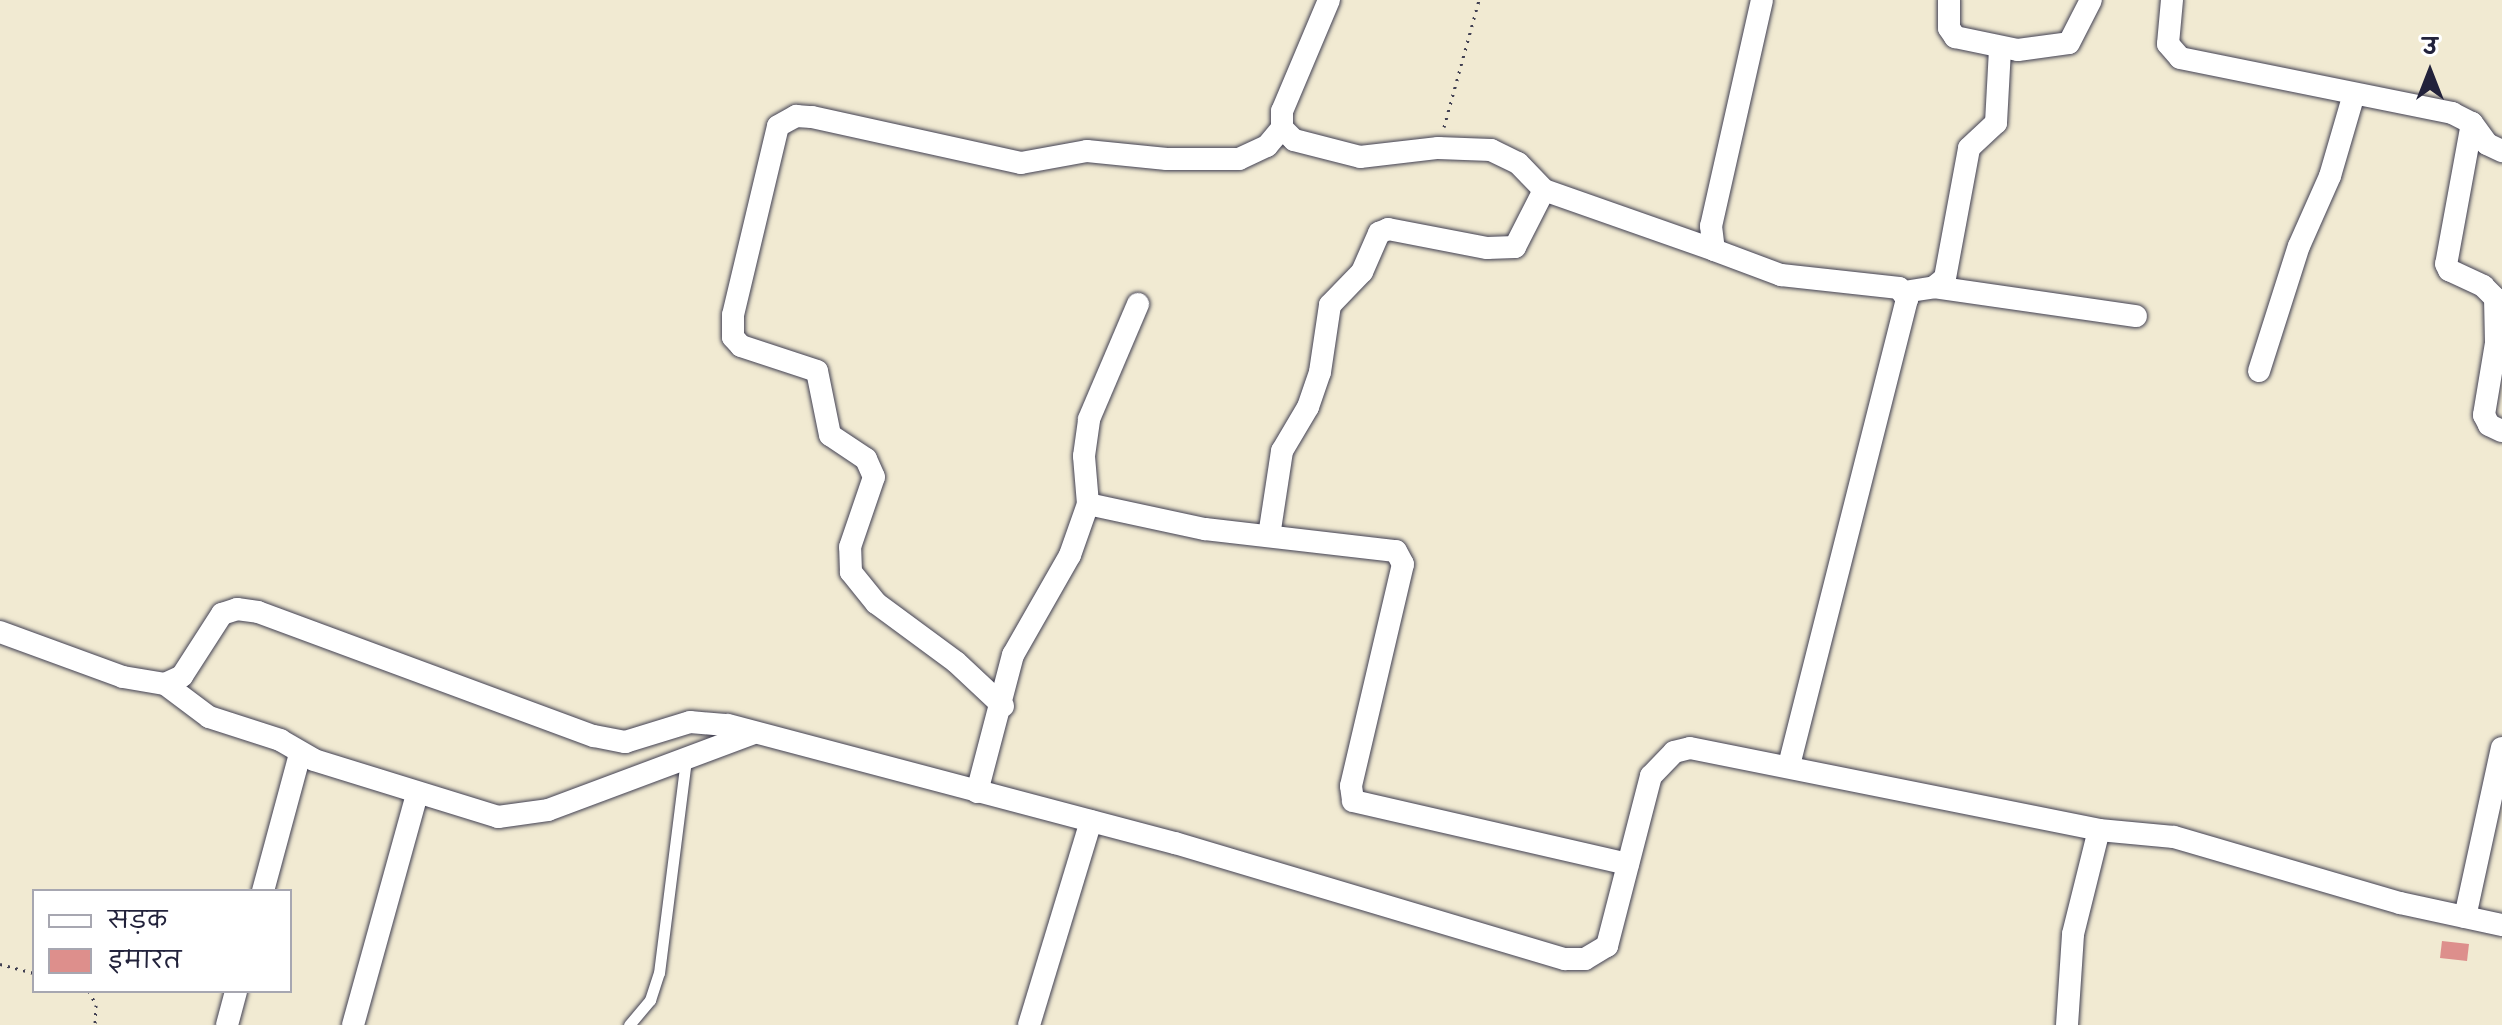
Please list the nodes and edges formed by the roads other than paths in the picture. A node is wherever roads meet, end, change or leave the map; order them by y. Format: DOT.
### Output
graph roads {
  1 [pos="1329,0"];
  2 [pos="1762,0"];
  3 [pos="1949,0"];
  4 [pos="2091,0"];
  5 [pos="2172,0"];
  6 [pos="2000,50"];
  7 [pos="2354,94"];
  8 [pos="2472,123"];
  9 [pos="1282,128"];
  10 [pos="2502,151"];
  11 [pos="1544,190"];
  12 [pos="1714,250"];
  13 [pos="1934,287"];
  14 [pos="1904,292"];
  15 [pos="1138,304"];
  16 [pos="2136,316"];
  17 [pos="2259,371"];
  18 [pos="2502,431"];
  19 [pos="1088,504"];
  20 [pos="1269,536"];
  21 [pos="0,632"];
  22 [pos="165,684"];
  23 [pos="1003,706"];
  24 [pos="754,733"];
  25 [pos="2502,748"];
  26 [pos="300,754"];
  27 [pos="686,758"];
  28 [pos="1789,765"];
  29 [pos="977,792"];
  30 [pos="417,794"];
  31 [pos="1091,821"];
  32 [pos="2099,830"];
  33 [pos="1628,864"];
  34 [pos="264,889"];
  35 [pos="2465,917"];
  36 [pos="2502,925"];
  37 [pos="235,993"];
  38 [pos="227,1025"];
  39 [pos="353,1025"];
  40 [pos="629,1025"];
  41 [pos="1029,1025"];
  42 [pos="2067,1025"];
  1 -- 9 [label="street"];
  2 -- 12 [label="street"];
  3 -- 6 [label="street"];
  4 -- 6 [label="street"];
  5 -- 7 [label="street"];
  6 -- 13 [label="street"];
  7 -- 8 [label="street"];
  7 -- 17 [label="street"];
  8 -- 10 [label="street"];
  8 -- 18 [label="street"];
  9 -- 11 [label="street"];
  9 -- 23 [label="street"];
  11 -- 12 [label="street"];
  11 -- 20 [label="street"];
  12 -- 14 [label="street"];
  13 -- 14 [label="street"];
  13 -- 16 [label="street"];
  14 -- 28 [label="street"];
  15 -- 19 [label="street"];
  19 -- 20 [label="street"];
  19 -- 23 [label="street"];
  20 -- 33 [label="street"];
  21 -- 22 [label="street"];
  22 -- 24 [label="street"];
  22 -- 26 [label="street"];
  23 -- 29 [label="street"];
  24 -- 27 [label="street"];
  24 -- 29 [label="street"];
  25 -- 35 [label="street"];
  26 -- 30 [label="street"];
  26 -- 34 [label="street"];
  27 -- 30 [label="street"];
  27 -- 40 [label="lane"];
  28 -- 32 [label="street"];
  28 -- 33 [label="street"];
  29 -- 31 [label="street"];
  30 -- 39 [label="street"];
  31 -- 33 [label="street"];
  31 -- 41 [label="street"];
  32 -- 35 [label="street"];
  32 -- 42 [label="street"];
  35 -- 36 [label="street"];
  37 -- 38 [label="street"];
}
